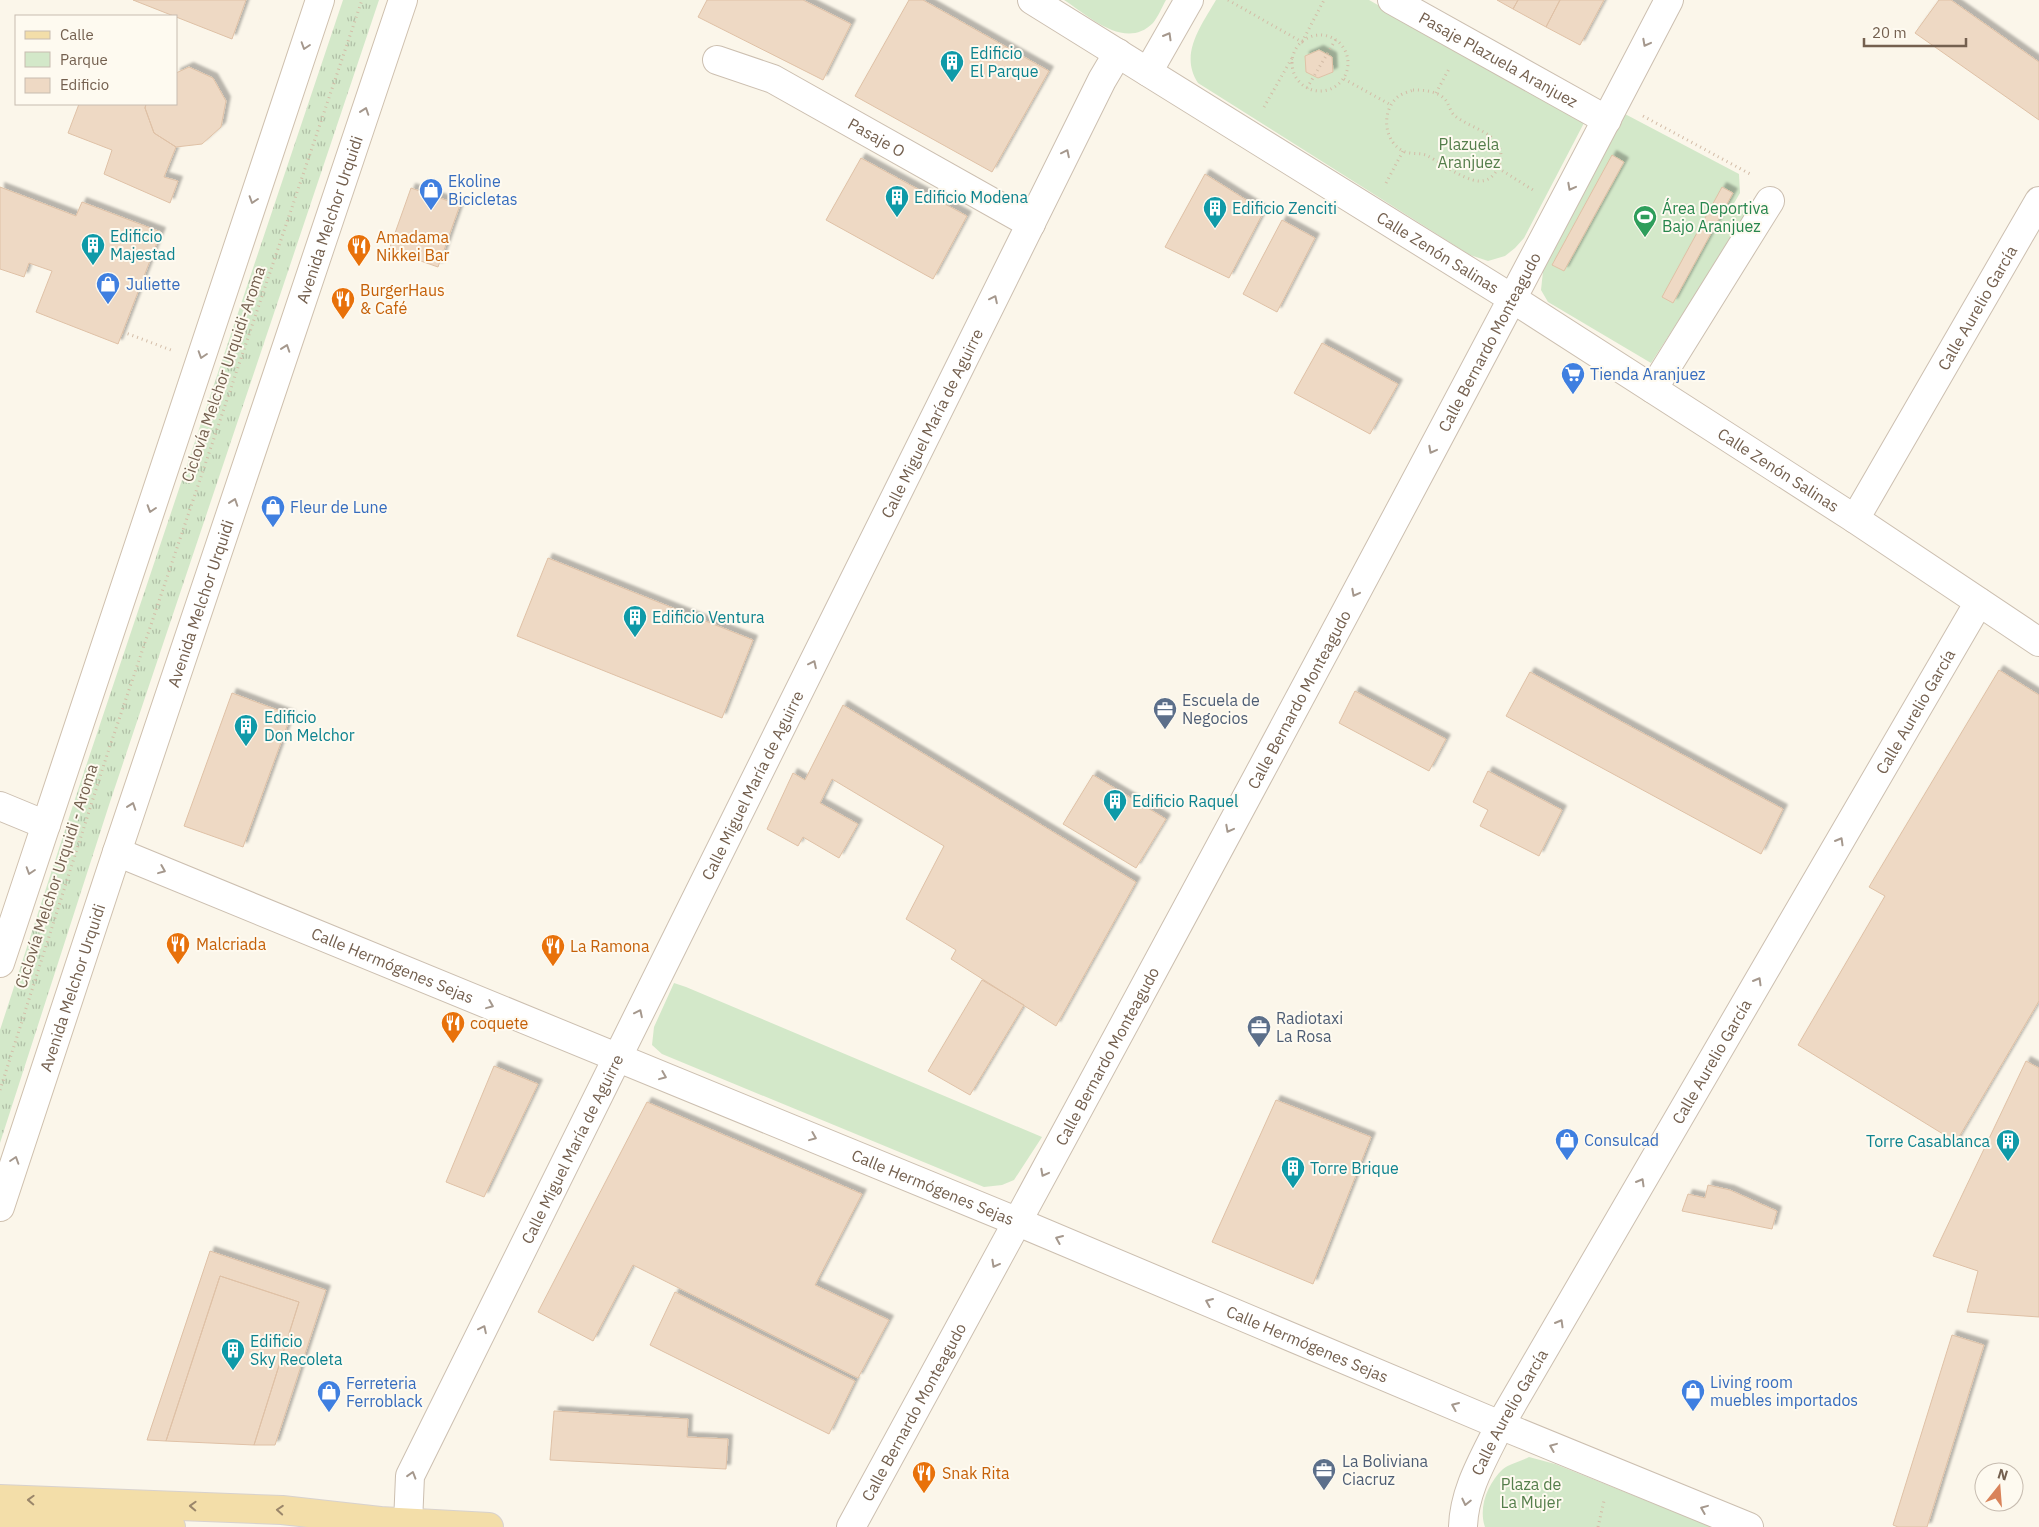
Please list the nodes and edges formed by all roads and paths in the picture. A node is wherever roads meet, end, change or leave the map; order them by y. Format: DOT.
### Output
graph roads {
  1 [pos="320,0"];
  2 [pos="362,0"];
  3 [pos="403,0"];
  4 [pos="1032,0"];
  5 [pos="1188,0"];
  6 [pos="1228,0"];
  7 [pos="1324,0"];
  8 [pos="1392,0"];
  9 [pos="1669,0"];
  10 [pos="1336,39"];
  11 [pos="1302,42"];
  12 [pos="1118,54"];
  13 [pos="1292,57"];
  14 [pos="717,60"];
  15 [pos="1452,62"];
  16 [pos="1148,72"];
  17 [pos="1344,79"];
  18 [pos="1307,88"];
  19 [pos="1436,93"];
  20 [pos="1391,105"];
  21 [pos="1611,111"];
  22 [pos="1260,114"];
  23 [pos="1403,151"];
  24 [pos="1498,168"];
  25 [pos="1383,189"];
  26 [pos="1535,191"];
  27 [pos="1770,201"];
  28 [pos="2039,201"];
  29 [pos="1031,224"];
  30 [pos="1513,299"];
  31 [pos="123,332"];
  32 [pos="168,349"];
  33 [pos="1653,389"];
  34 [pos="1855,520"];
  35 [pos="1979,602"];
  36 [pos="2039,642"];
  37 [pos="108,755"];
  38 [pos="0,806"];
  39 [pos="46,825"];
  40 [pos="117,852"];
  41 [pos="0,963"];
  42 [pos="618,1057"];
  43 [pos="0,1090"];
  44 [pos="0,1206"];
  45 [pos="1018,1222"];
  46 [pos="1500,1426"];
  47 [pos="1605,1498"];
  48 [pos="0,1499"];
  49 [pos="0,1518"];
  50 [pos="380,1521"];
  51 [pos="408,1523"];
  52 [pos="171,1527"];
  53 [pos="296,1527"];
  54 [pos="489,1527"];
  55 [pos="851,1527"];
  56 [pos="1463,1527"];
  57 [pos="1598,1527"];
  58 [pos="1749,1527"];
  1 -- 39 [label="street, one-way"];
  2 -- 37 [label="path, Ciclovía Melchor Urquidi-Aroma"];
  40 -- 3 [label="street, Avenida Melchor Urquidi, one-way"];
  4 -- 12 [label="street, Calle Zenón Salinas"];
  16 -- 5 [label="street, one-way"];
  6 -- 11 [label="path"];
  7 -- 11 [label="path"];
  8 -- 21 [label="street, Pasaje Plazuela Aranjuez"];
  9 -- 21 [label="street, Calle Bernardo Monteagudo, one-way"];
  10 -- 11 [label="path"];
  10 -- 17 [label="path"];
  10 -- 18 [label="path"];
  11 -- 13 [label="path"];
  12 -- 16 [label="street, Calle Zenón Salinas"];
  29 -- 12 [label="street, Calle Miguel María de Aguirre, one-way"];
  13 -- 18 [label="path"];
  13 -- 22 [label="path"];
  14 -- 29 [label="street, Pasaje O"];
  15 -- 19 [label="path"];
  16 -- 30 [label="street, Calle Zenón Salinas"];
  17 -- 18 [label="path"];
  17 -- 20 [label="path"];
  19 -- 20 [label="path"];
  19 -- 24 [label="path"];
  20 -- 23 [label="path"];
  21 -- 27 [label="path"];
  21 -- 30 [label="street, Calle Bernardo Monteagudo, one-way"];
  23 -- 24 [label="path"];
  23 -- 25 [label="path"];
  24 -- 26 [label="path"];
  27 -- 33 [label="street"];
  28 -- 34 [label="street, Calle Aurelio García"];
  42 -- 29 [label="street, Calle Miguel María de Aguirre, one-way"];
  30 -- 33 [label="street, Calle Zenón Salinas"];
  30 -- 45 [label="street, Calle Bernardo Monteagudo, one-way"];
  31 -- 32 [label="path"];
  33 -- 34 [label="street, Calle Zenón Salinas"];
  34 -- 35 [label="street, Calle Zenón Salinas"];
  35 -- 36 [label="street, Calle Zenón Salinas"];
  46 -- 35 [label="street, Calle Aurelio García, one-way"];
  37 -- 43 [label="path, Ciclovía Melchor Urquidi - Aroma"];
  38 -- 39 [label="street"];
  39 -- 41 [label="street, one-way"];
  40 -- 42 [label="street, Calle Hermógenes Sejas, one-way"];
  44 -- 40 [label="street, Avenida Melchor Urquidi, one-way"];
  42 -- 45 [label="street, Calle Hermógenes Sejas, one-way"];
  51 -- 42 [label="street, Calle Miguel María de Aguirre, one-way"];
  46 -- 45 [label="street, Calle Hermógenes Sejas, one-way"];
  45 -- 55 [label="street, Calle Bernardo Monteagudo, one-way"];
  46 -- 56 [label="street, Calle Aurelio García, one-way"];
  58 -- 46 [label="street, Calle Hermógenes Sejas, one-way"];
  47 -- 57 [label="path"];
  50 -- 48 [label="main road, one-way"];
  49 -- 52 [label="main road"];
  50 -- 51 [label="main road"];
  50 -- 53 [label="main road"];
  51 -- 54 [label="main road"];
}
